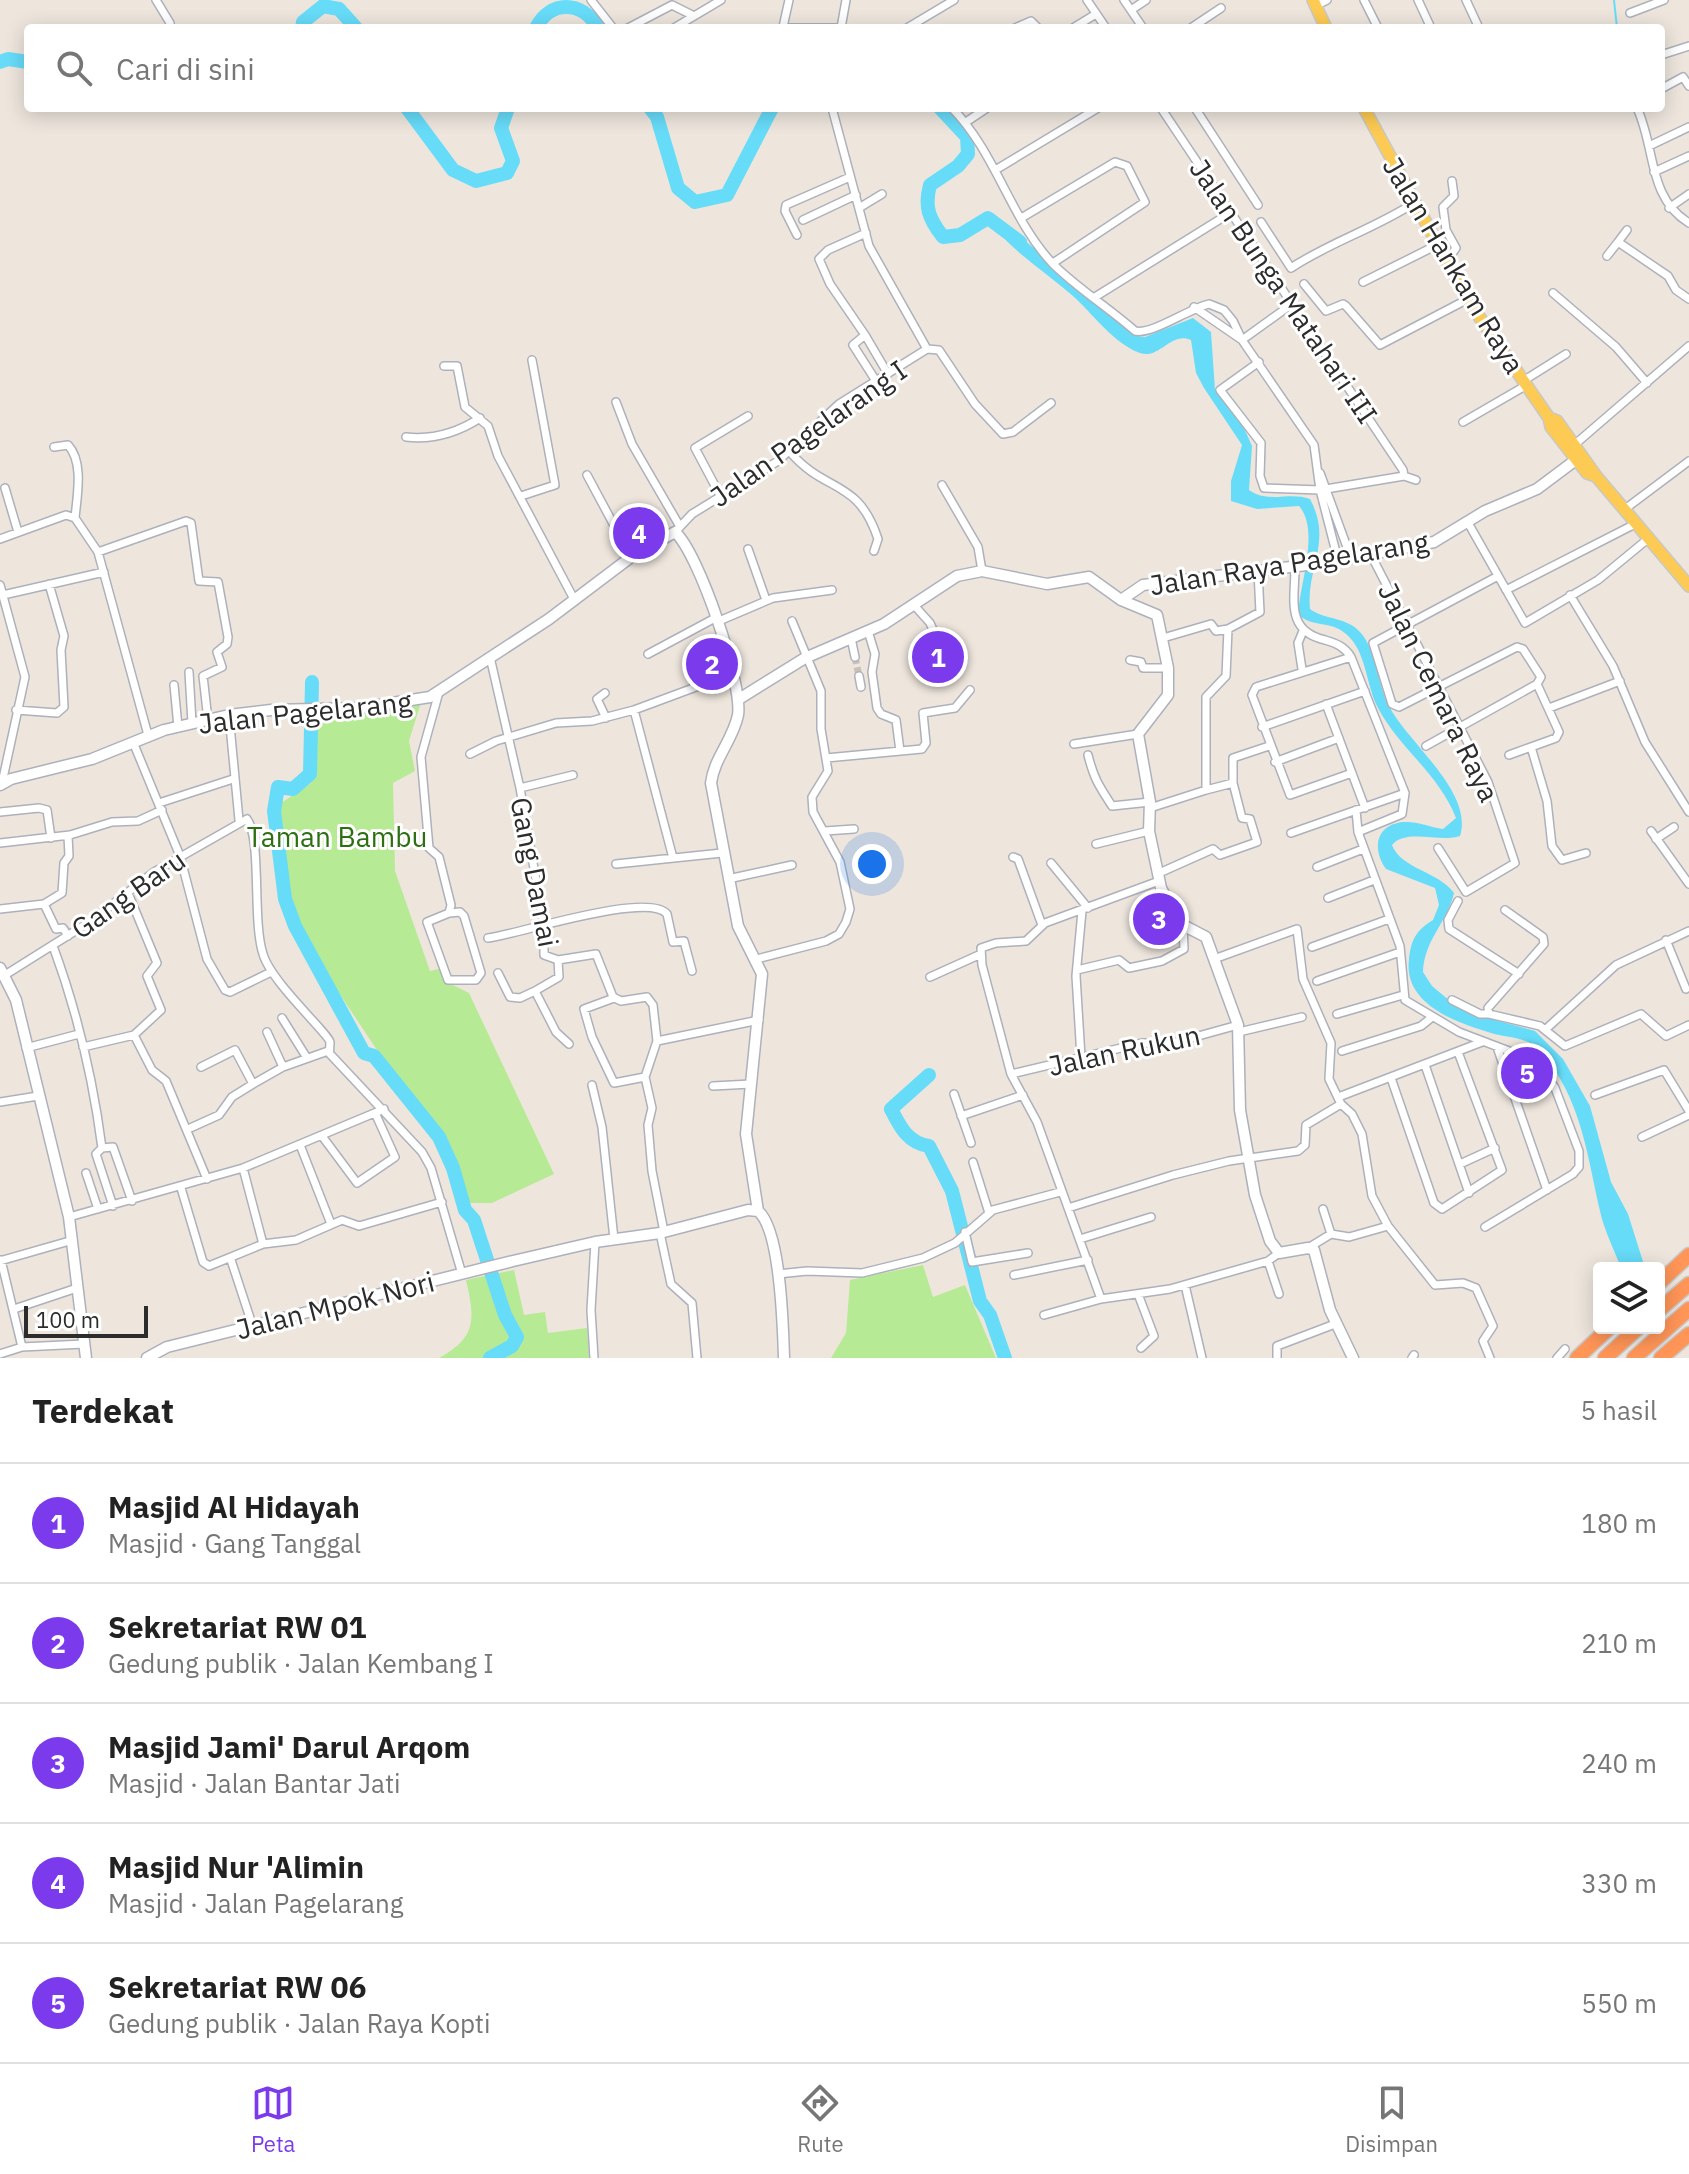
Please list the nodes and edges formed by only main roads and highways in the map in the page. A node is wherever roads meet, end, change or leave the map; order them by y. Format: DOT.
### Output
graph roads {
  1 [pos="1318,2"];
  2 [pos="1325,24"];
  3 [pos="1366,112"];
  4 [pos="1689,586"];
  5 [pos="1689,1255"];
  6 [pos="1665,1277"];
  7 [pos="1689,1284"];
  8 [pos="1665,1305"];
  9 [pos="1687,1311"];
  10 [pos="1600,1334"];
  11 [pos="1631,1334"];
  12 [pos="1689,1334"];
  13 [pos="1571,1353"];
  14 [pos="1605,1358"];
  15 [pos="1634,1358"];
  16 [pos="1661,1358"];
  1 -- 2 [label="main road"];
  3 -- 4 [label="main road, Jalan Hankam Raya"];
  5 -- 6 [label="highway"];
  7 -- 8 [label="highway"];
  9 -- 15 [label="highway"];
  10 -- 13 [label="highway"];
  11 -- 14 [label="highway"];
  12 -- 16 [label="highway"];
}
